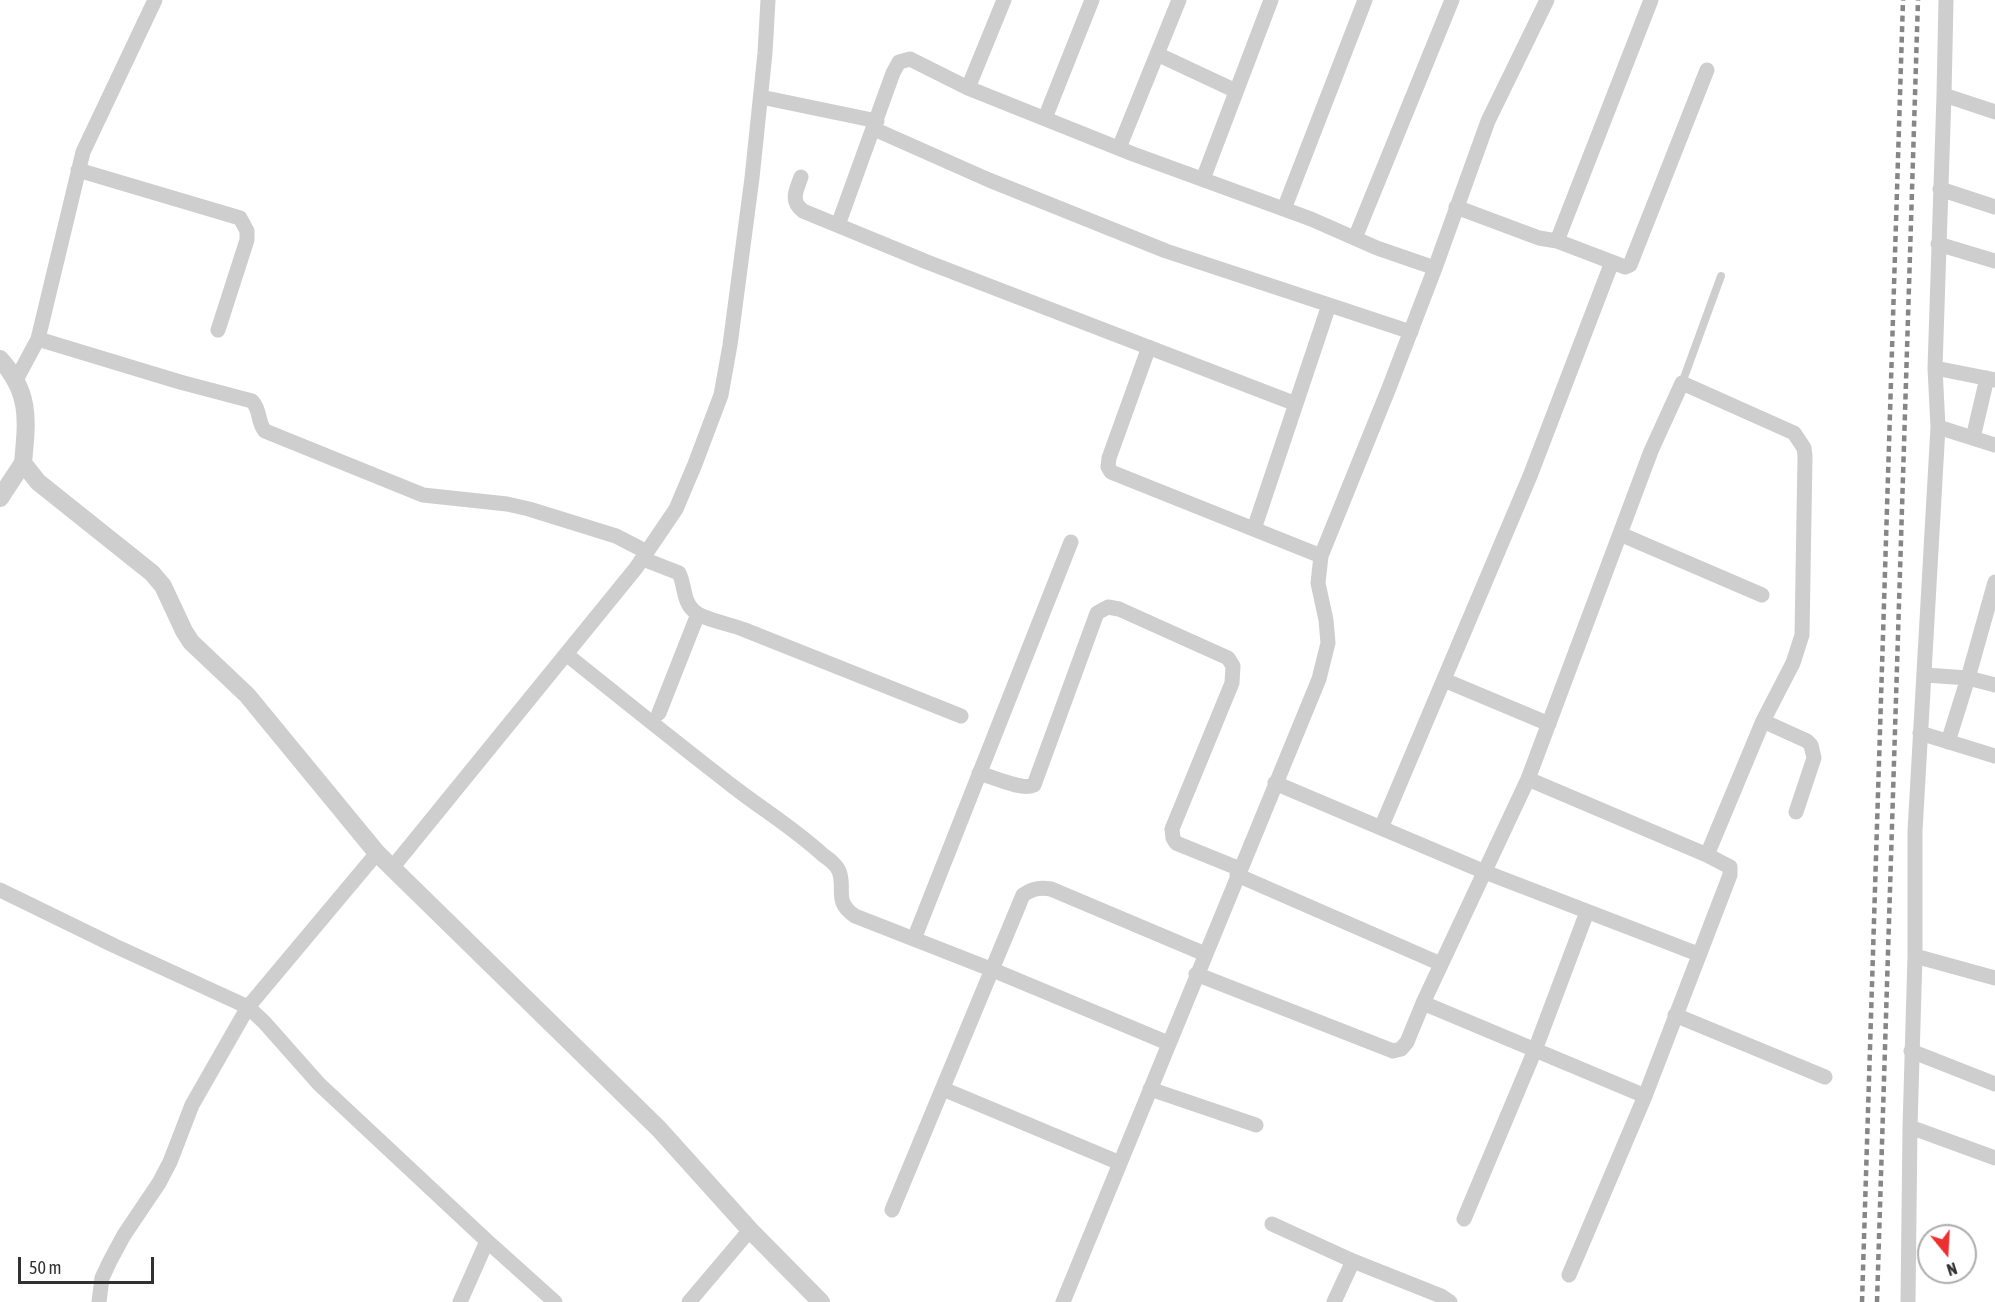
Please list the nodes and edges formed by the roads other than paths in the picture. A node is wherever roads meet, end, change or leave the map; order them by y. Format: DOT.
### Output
graph roads {
  1 [pos="155,0"];
  2 [pos="768,0"];
  3 [pos="1004,0"];
  4 [pos="1092,0"];
  5 [pos="1179,0"];
  6 [pos="1271,0"];
  7 [pos="1365,0"];
  8 [pos="1452,0"];
  9 [pos="1547,0"];
  10 [pos="1650,0"];
  11 [pos="1946,0"];
  12 [pos="1157,54"];
  13 [pos="1707,70"];
  14 [pos="968,88"];
  15 [pos="1236,91"];
  16 [pos="1944,95"];
  17 [pos="761,97"];
  18 [pos="1995,112"];
  19 [pos="1045,118"];
  20 [pos="875,125"];
  21 [pos="1119,148"];
  22 [pos="78,170"];
  23 [pos="801,177"];
  24 [pos="1203,179"];
  25 [pos="1940,189"];
  26 [pos="1456,207"];
  27 [pos="1995,207"];
  28 [pos="1284,209"];
  29 [pos="838,225"];
  30 [pos="1355,238"];
  31 [pos="1557,241"];
  32 [pos="1938,244"];
  33 [pos="1995,261"];
  34 [pos="1612,262"];
  35 [pos="1435,268"];
  36 [pos="1721,276"];
  37 [pos="1329,305"];
  38 [pos="219,330"];
  39 [pos="1411,332"];
  40 [pos="38,339"];
  41 [pos="1149,347"];
  42 [pos="0,359"];
  43 [pos="1935,368"];
  44 [pos="1991,379"];
  45 [pos="16,380"];
  46 [pos="1682,383"];
  47 [pos="1296,404"];
  48 [pos="1938,427"];
  49 [pos="1973,438"];
  50 [pos="1995,445"];
  51 [pos="23,463"];
  52 [pos="0,498"];
  53 [pos="1254,529"];
  54 [pos="1620,534"];
  55 [pos="1071,542"];
  56 [pos="645,555"];
  57 [pos="1320,556"];
  58 [pos="1995,582"];
  59 [pos="1762,595"];
  60 [pos="698,614"];
  61 [pos="566,654"];
  62 [pos="1925,675"];
  63 [pos="1968,678"];
  64 [pos="1444,680"];
  65 [pos="1995,685"];
  66 [pos="659,713"];
  67 [pos="961,716"];
  68 [pos="1763,721"];
  69 [pos="1549,724"];
  70 [pos="1920,733"];
  71 [pos="1948,742"];
  72 [pos="1995,756"];
  73 [pos="979,773"];
  74 [pos="1528,779"];
  75 [pos="1275,783"];
  76 [pos="1796,812"];
  77 [pos="1381,828"];
  78 [pos="377,853"];
  79 [pos="1707,855"];
  80 [pos="392,868"];
  81 [pos="1238,872"];
  82 [pos="1485,872"];
  83 [pos="0,890"];
  84 [pos="1587,912"];
  85 [pos="914,939"];
  86 [pos="1205,954"];
  87 [pos="1698,954"];
  88 [pos="1915,956"];
  89 [pos="1442,964"];
  90 [pos="993,970"];
  91 [pos="1197,974"];
  92 [pos="1995,978"];
  93 [pos="1423,1003"];
  94 [pos="248,1007"];
  95 [pos="1675,1015"];
  96 [pos="1168,1043"];
  97 [pos="1535,1050"];
  98 [pos="1911,1051"];
  99 [pos="1825,1077"];
  100 [pos="1995,1084"];
  101 [pos="943,1089"];
  102 [pos="1150,1089"];
  103 [pos="1645,1096"];
  104 [pos="1256,1125"];
  105 [pos="1910,1127"];
  106 [pos="1995,1158"];
  107 [pos="1120,1162"];
  108 [pos="892,1210"];
  109 [pos="1464,1219"];
  110 [pos="1272,1224"];
  111 [pos="750,1230"];
  112 [pos="487,1241"];
  113 [pos="1353,1261"];
  114 [pos="1569,1275"];
  115 [pos="99,1302"];
  116 [pos="460,1302"];
  117 [pos="555,1302"];
  118 [pos="689,1302"];
  119 [pos="821,1302"];
  120 [pos="1063,1302"];
  121 [pos="1334,1302"];
  122 [pos="1450,1302"];
  123 [pos="1908,1302"];
  1 -- 22 [label="street"];
  2 -- 17 [label="street"];
  3 -- 14 [label="street"];
  4 -- 19 [label="street"];
  5 -- 12 [label="street"];
  6 -- 15 [label="street"];
  7 -- 28 [label="street"];
  8 -- 30 [label="street"];
  9 -- 26 [label="street"];
  10 -- 31 [label="street"];
  11 -- 16 [label="street"];
  12 -- 15 [label="street"];
  12 -- 21 [label="street"];
  13 -- 34 [label="street"];
  14 -- 19 [label="street"];
  14 -- 20 [label="street"];
  15 -- 24 [label="street"];
  16 -- 18 [label="street"];
  16 -- 25 [label="street"];
  17 -- 20 [label="street"];
  17 -- 56 [label="street"];
  19 -- 21 [label="street"];
  20 -- 29 [label="street"];
  20 -- 37 [label="street"];
  21 -- 24 [label="street"];
  22 -- 38 [label="street"];
  22 -- 40 [label="street"];
  23 -- 29 [label="street"];
  24 -- 28 [label="street"];
  25 -- 27 [label="street"];
  25 -- 32 [label="street"];
  26 -- 31 [label="street"];
  26 -- 35 [label="street"];
  28 -- 30 [label="street"];
  29 -- 41 [label="street"];
  30 -- 35 [label="street"];
  31 -- 34 [label="street"];
  32 -- 33 [label="street"];
  32 -- 43 [label="street"];
  34 -- 64 [label="street"];
  35 -- 39 [label="street"];
  36 -- 46 [label="lane"];
  37 -- 39 [label="street"];
  37 -- 47 [label="street"];
  39 -- 57 [label="street"];
  40 -- 45 [label="street"];
  40 -- 56 [label="street"];
  41 -- 47 [label="street"];
  41 -- 53 [label="street"];
  42 -- 45 [label="street"];
  43 -- 44 [label="street"];
  43 -- 48 [label="street"];
  44 -- 49 [label="street"];
  45 -- 51 [label="street"];
  46 -- 54 [label="street"];
  46 -- 68 [label="street"];
  47 -- 53 [label="street"];
  48 -- 49 [label="street"];
  48 -- 62 [label="street"];
  49 -- 50 [label="street"];
  51 -- 52 [label="street"];
  51 -- 78 [label="street"];
  53 -- 57 [label="street"];
  54 -- 59 [label="street"];
  54 -- 69 [label="street"];
  55 -- 73 [label="street"];
  56 -- 60 [label="street"];
  56 -- 61 [label="street"];
  57 -- 75 [label="street"];
  58 -- 63 [label="street"];
  60 -- 66 [label="street"];
  60 -- 67 [label="street"];
  61 -- 80 [label="street"];
  61 -- 85 [label="street"];
  62 -- 63 [label="street"];
  62 -- 70 [label="street"];
  63 -- 65 [label="street"];
  63 -- 71 [label="street"];
  64 -- 69 [label="street"];
  64 -- 77 [label="street"];
  68 -- 76 [label="street"];
  68 -- 79 [label="street"];
  69 -- 74 [label="street"];
  70 -- 71 [label="street"];
  70 -- 88 [label="street"];
  71 -- 72 [label="street"];
  73 -- 81 [label="street"];
  73 -- 85 [label="street"];
  74 -- 79 [label="street"];
  74 -- 82 [label="street"];
  75 -- 77 [label="street"];
  75 -- 81 [label="street"];
  77 -- 82 [label="street"];
  78 -- 80 [label="street"];
  78 -- 94 [label="street"];
  79 -- 87 [label="street"];
  80 -- 111 [label="street"];
  81 -- 86 [label="street"];
  81 -- 89 [label="street"];
  82 -- 84 [label="street"];
  82 -- 89 [label="street"];
  83 -- 94 [label="street"];
  84 -- 87 [label="street"];
  84 -- 97 [label="street"];
  85 -- 90 [label="street"];
  86 -- 90 [label="street"];
  86 -- 91 [label="street"];
  87 -- 95 [label="street"];
  88 -- 92 [label="street"];
  88 -- 98 [label="street"];
  89 -- 93 [label="street"];
  90 -- 96 [label="street"];
  90 -- 101 [label="street"];
  91 -- 93 [label="street"];
  91 -- 96 [label="street"];
  93 -- 97 [label="street"];
  94 -- 112 [label="street"];
  94 -- 115 [label="street"];
  95 -- 99 [label="street"];
  95 -- 103 [label="street"];
  96 -- 102 [label="street"];
  97 -- 103 [label="street"];
  97 -- 109 [label="street"];
  98 -- 100 [label="street"];
  98 -- 105 [label="street"];
  101 -- 107 [label="street"];
  101 -- 108 [label="street"];
  102 -- 104 [label="street"];
  102 -- 107 [label="street"];
  103 -- 114 [label="street"];
  105 -- 106 [label="street"];
  105 -- 123 [label="street"];
  107 -- 120 [label="street"];
  110 -- 113 [label="street"];
  111 -- 118 [label="street"];
  111 -- 119 [label="street"];
  112 -- 116 [label="street"];
  112 -- 117 [label="street"];
  113 -- 121 [label="street"];
  113 -- 122 [label="street"];
}
